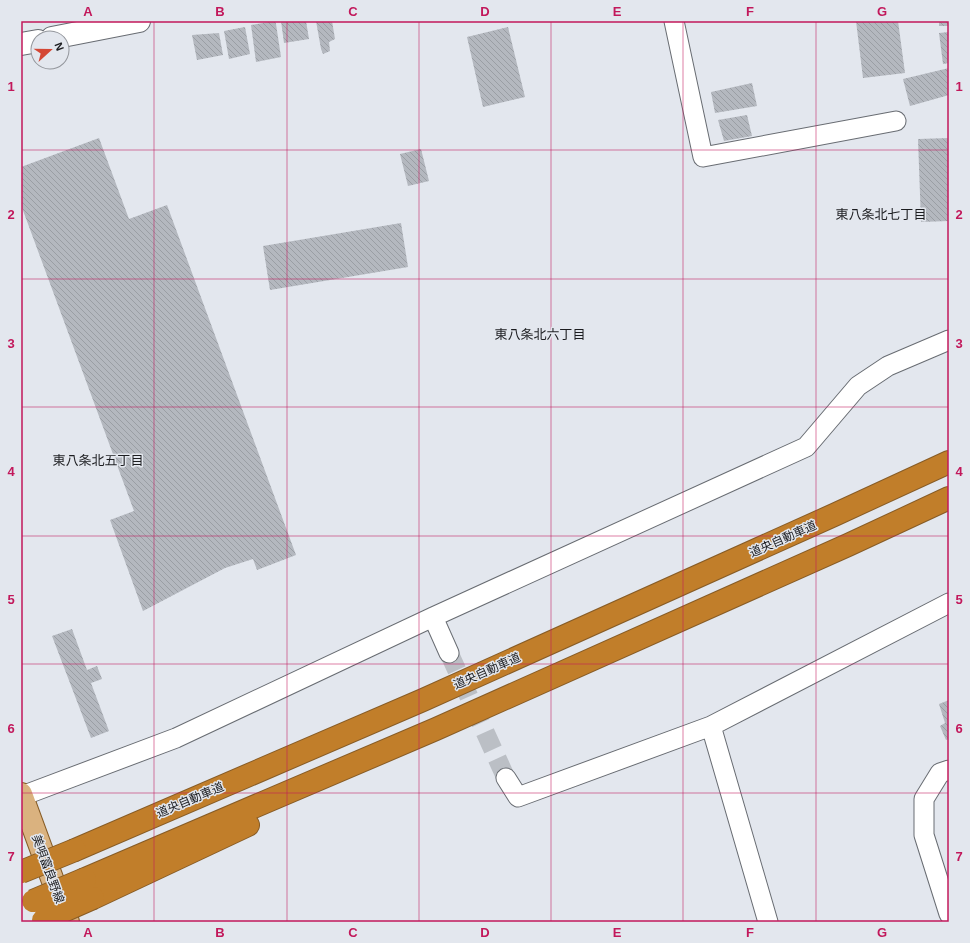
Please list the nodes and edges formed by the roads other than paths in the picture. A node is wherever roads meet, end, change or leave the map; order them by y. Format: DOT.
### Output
graph roads {
  1 [pos="139,21"];
  2 [pos="674,21"];
  3 [pos="70,34"];
  4 [pos="896,122"];
  5 [pos="949,340"];
  6 [pos="949,462"];
  7 [pos="949,498"];
  8 [pos="948,607"];
  9 [pos="432,617"];
  10 [pos="449,653"];
  11 [pos="711,726"];
  12 [pos="949,770"];
  13 [pos="506,778"];
  14 [pos="21,795"];
  15 [pos="21,872"];
  16 [pos="89,888"];
  17 [pos="27,903"];
  18 [pos="949,914"];
  19 [pos="41,921"];
  20 [pos="68,922"];
  21 [pos="768,922"];
  1 -- 3 [label="street"];
  2 -- 4 [label="street"];
  5 -- 9 [label="street"];
  6 -- 15 [label="highway, 道央自動車道, bridge"];
  7 -- 16 [label="highway"];
  8 -- 11 [label="street"];
  9 -- 10 [label="street"];
  9 -- 14 [label="street"];
  11 -- 13 [label="street"];
  11 -- 21 [label="street"];
  12 -- 18 [label="street"];
  14 -- 20 [label="main road, 美唄富良野線"];
  16 -- 17 [label="highway, bridge"];
  16 -- 19 [label="highway, bridge"];
}
